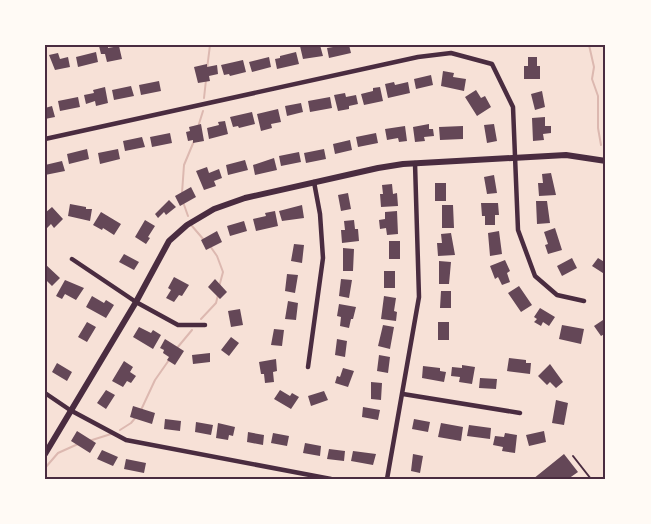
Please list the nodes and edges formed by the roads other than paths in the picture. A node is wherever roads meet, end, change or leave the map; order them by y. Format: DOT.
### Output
graph roads {
  1 [pos="45,139"];
  2 [pos="515,157"];
  3 [pos="606,161"];
  4 [pos="415,164"];
  5 [pos="314,182"];
  6 [pos="72,259"];
  7 [pos="584,301"];
  8 [pos="136,302"];
  9 [pos="205,325"];
  10 [pos="308,367"];
  11 [pos="45,393"];
  12 [pos="402,394"];
  13 [pos="70,410"];
  14 [pos="520,413"];
  15 [pos="45,454"];
  16 [pos="573,456"];
  17 [pos="331,479"];
  18 [pos="387,479"];
  19 [pos="591,479"];
  1 -- 2 [label="street"];
  2 -- 3 [label="street"];
  2 -- 4 [label="street"];
  2 -- 7 [label="street"];
  4 -- 5 [label="street"];
  4 -- 12 [label="street"];
  5 -- 8 [label="street"];
  5 -- 10 [label="street"];
  6 -- 8 [label="street"];
  8 -- 9 [label="street"];
  8 -- 13 [label="street"];
  11 -- 13 [label="street"];
  12 -- 14 [label="street"];
  12 -- 18 [label="street"];
  13 -- 15 [label="street"];
  13 -- 17 [label="street"];
  16 -- 19 [label="lane"];
}
